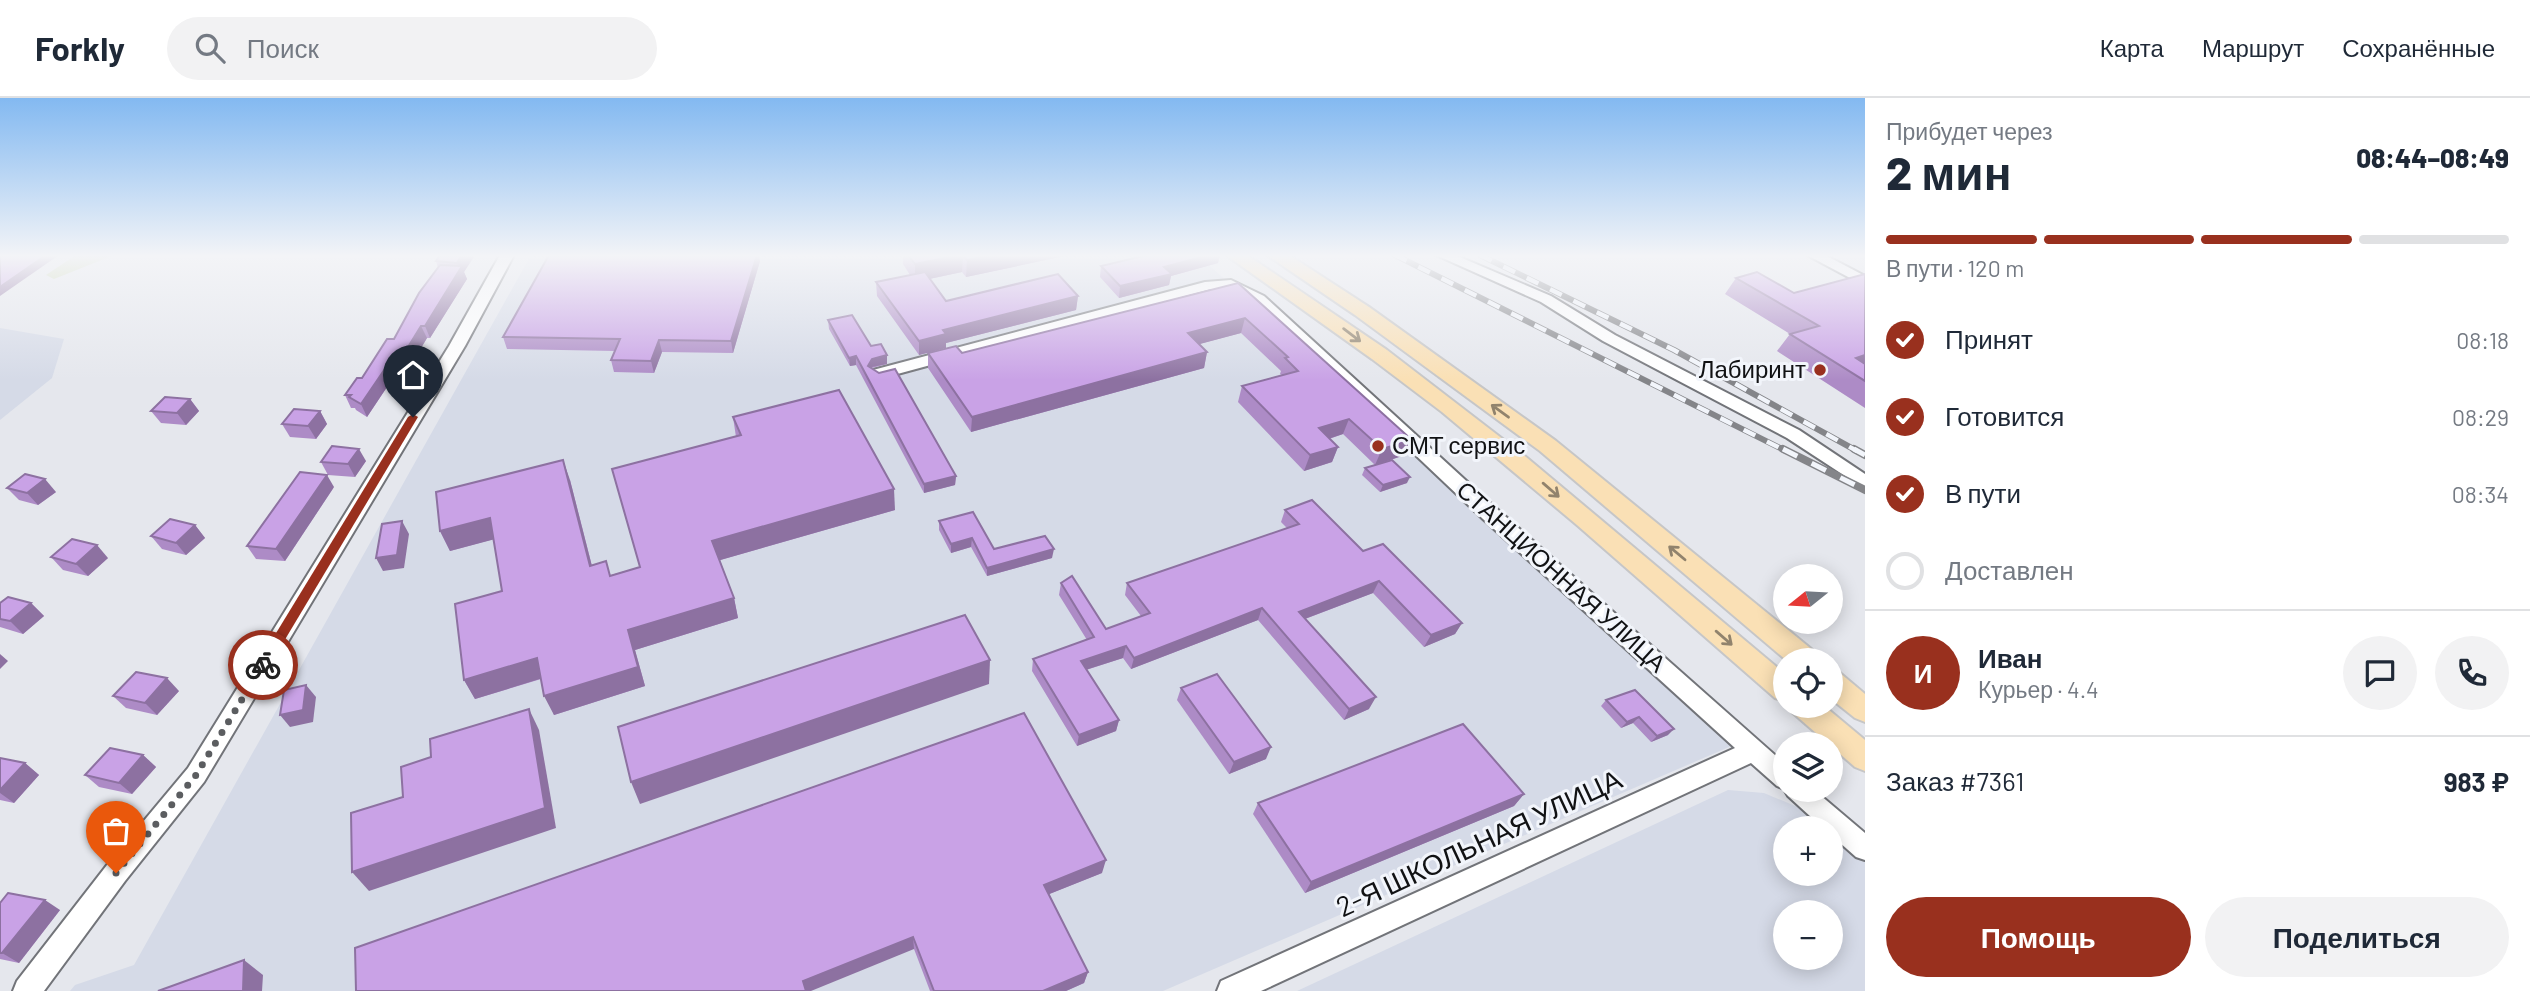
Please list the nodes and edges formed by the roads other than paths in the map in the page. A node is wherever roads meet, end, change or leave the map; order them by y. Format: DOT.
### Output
graph roads {
  1 [pos="484,297"];
  2 [pos="1166,297"];
  3 [pos="1255,297"];
  4 [pos="1298,297"];
  5 [pos="1340,297"];
  6 [pos="1541,297"];
  7 [pos="878,374"];
  8 [pos="1865,483"];
  9 [pos="1791,648"];
  10 [pos="1773,680"];
  11 [pos="1843,692"];
  12 [pos="1865,710"];
  13 [pos="1818,718"];
  14 [pos="1753,751"];
  15 [pos="1865,758"];
  16 [pos="1773,768"];
  17 [pos="1811,802"];
  18 [pos="1865,849"];
  19 [pos="27,991"];
  20 [pos="1231,991"];
  1 -- 19 [label="street"];
  2 -- 7 [label="street, СТАНЦИОННАЯ УЛИЦА"];
  3 -- 14 [label="street, СТАНЦИОННАЯ УЛИЦА"];
  4 -- 10 [label="main road, one-way"];
  9 -- 5 [label="main road, one-way"];
  6 -- 8 [label="street"];
  11 -- 12 [label="main road"];
  13 -- 15 [label="main road"];
  14 -- 16 [label="street, СТАНЦИОННАЯ УЛИЦА"];
  14 -- 20 [label="street, 2-Я ШКОЛЬНАЯ УЛИЦА"];
  17 -- 18 [label="street"];
}
